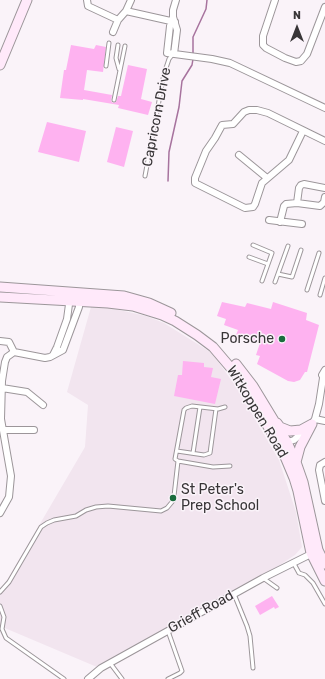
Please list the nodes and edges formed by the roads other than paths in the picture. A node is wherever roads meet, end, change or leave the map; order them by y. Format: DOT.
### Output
graph roads {
  1 [pos="27,0"];
  2 [pos="87,0"];
  3 [pos="131,0"];
  4 [pos="275,0"];
  5 [pos="174,1"];
  6 [pos="325,7"];
  7 [pos="126,11"];
  8 [pos="118,20"];
  9 [pos="173,20"];
  10 [pos="113,32"];
  11 [pos="110,43"];
  12 [pos="118,45"];
  13 [pos="125,46"];
  14 [pos="170,55"];
  15 [pos="0,63"];
  16 [pos="106,66"];
  17 [pos="119,70"];
  18 [pos="114,100"];
  19 [pos="325,108"];
  20 [pos="303,131"];
  21 [pos="325,141"];
  22 [pos="239,155"];
  23 [pos="145,176"];
  24 [pos="267,178"];
  25 [pos="325,188"];
  26 [pos="325,197"];
  27 [pos="297,203"];
  28 [pos="269,220"];
  29 [pos="280,222"];
  30 [pos="302,224"];
  31 [pos="253,245"];
  32 [pos="288,246"];
  33 [pos="301,250"];
  34 [pos="319,253"];
  35 [pos="249,257"];
  36 [pos="268,264"];
  37 [pos="278,274"];
  38 [pos="325,278"];
  39 [pos="262,281"];
  40 [pos="275,282"];
  41 [pos="0,287"];
  42 [pos="307,290"];
  43 [pos="320,295"];
  44 [pos="0,296"];
  45 [pos="75,296"];
  46 [pos="148,307"];
  47 [pos="62,335"];
  48 [pos="68,338"];
  49 [pos="0,341"];
  50 [pos="14,352"];
  51 [pos="52,356"];
  52 [pos="325,370"];
  53 [pos="324,379"];
  54 [pos="2,388"];
  55 [pos="325,392"];
  56 [pos="319,404"];
  57 [pos="43,405"];
  58 [pos="200,407"];
  59 [pos="225,407"];
  60 [pos="216,409"];
  61 [pos="271,416"];
  62 [pos="325,421"];
  63 [pos="313,422"];
  64 [pos="1,425"];
  65 [pos="34,430"];
  66 [pos="282,443"];
  67 [pos="177,451"];
  68 [pos="193,453"];
  69 [pos="178,462"];
  70 [pos="296,462"];
  71 [pos="325,462"];
  72 [pos="230,466"];
  73 [pos="325,501"];
  74 [pos="0,513"];
  75 [pos="314,552"];
  76 [pos="293,562"];
  77 [pos="325,564"];
  78 [pos="263,578"];
  79 [pos="325,581"];
  80 [pos="277,588"];
  81 [pos="0,592"];
  82 [pos="234,594"];
  83 [pos="325,604"];
  84 [pos="0,606"];
  85 [pos="168,631"];
  86 [pos="110,663"];
  87 [pos="252,668"];
  88 [pos="64,679"];
  89 [pos="88,679"];
  90 [pos="122,679"];
  91 [pos="168,679"];
  1 -- 15 [label="main road"];
  2 -- 8 [label="street"];
  3 -- 7 [label="street"];
  4 -- 6 [label="street"];
  5 -- 9 [label="street"];
  7 -- 8 [label="street"];
  7 -- 9 [label="street"];
  8 -- 10 [label="street"];
  9 -- 14 [label="street"];
  11 -- 16 [label="lane"];
  12 -- 17 [label="lane"];
  13 -- 17 [label="lane"];
  14 -- 19 [label="street, Capricorn Drive"];
  14 -- 23 [label="lane, Capricorn Drive"];
  17 -- 18 [label="lane"];
  20 -- 21 [label="street"];
  20 -- 24 [label="street"];
  20 -- 24 [label="street"];
  22 -- 24 [label="street"];
  25 -- 27 [label="street"];
  26 -- 27 [label="street"];
  27 -- 29 [label="street"];
  28 -- 29 [label="street"];
  29 -- 30 [label="street"];
  31 -- 36 [label="lane"];
  32 -- 37 [label="lane"];
  33 -- 37 [label="lane"];
  34 -- 42 [label="lane"];
  35 -- 36 [label="lane"];
  36 -- 39 [label="lane"];
  37 -- 40 [label="lane"];
  38 -- 43 [label="lane"];
  41 -- 45 [label="main road, Witkoppen Road"];
  44 -- 45 [label="main road, Witkoppen Road"];
  45 -- 46 [label="main road, Witkoppen Road"];
  45 -- 47 [label="street"];
  45 -- 48 [label="street"];
  46 -- 61 [label="main road, Witkoppen Road"];
  46 -- 66 [label="main road, Witkoppen Road"];
  47 -- 48 [label="street"];
  47 -- 51 [label="street"];
  48 -- 51 [label="street"];
  49 -- 50 [label="street"];
  50 -- 51 [label="street"];
  50 -- 54 [label="street"];
  52 -- 53 [label="street"];
  53 -- 56 [label="street"];
  54 -- 57 [label="street"];
  54 -- 64 [label="street"];
  55 -- 56 [label="street"];
  56 -- 63 [label="street"];
  58 -- 60 [label="lane"];
  58 -- 67 [label="lane"];
  58 -- 68 [label="lane"];
  59 -- 60 [label="lane"];
  60 -- 68 [label="lane"];
  61 -- 63 [label="main road"];
  61 -- 66 [label="main road, Witkoppen Road"];
  62 -- 63 [label="street"];
  63 -- 66 [label="street"];
  63 -- 70 [label="main road"];
  64 -- 65 [label="street"];
  64 -- 74 [label="street"];
  66 -- 70 [label="main road, Witkoppen Road"];
  66 -- 75 [label="main road, Witkoppen Road"];
  67 -- 68 [label="lane"];
  67 -- 69 [label="lane"];
  69 -- 72 [label="lane"];
  69 -- 81 [label="lane"];
  70 -- 75 [label="main road, Witkoppen Road"];
  71 -- 73 [label="street"];
  75 -- 76 [label="street, Grieff Road"];
  75 -- 77 [label="main road, Witkoppen Road"];
  75 -- 79 [label="main road, Witkoppen Road"];
  76 -- 78 [label="street, Grieff Road"];
  76 -- 83 [label="lane"];
  78 -- 80 [label="lane"];
  78 -- 82 [label="street, Grieff Road"];
  82 -- 85 [label="street, Grieff Road"];
  82 -- 87 [label="lane"];
  84 -- 88 [label="lane"];
  85 -- 86 [label="street, Grieff Road"];
  85 -- 91 [label="lane"];
  86 -- 89 [label="street, Grieff Road"];
  86 -- 90 [label="lane"];
}
